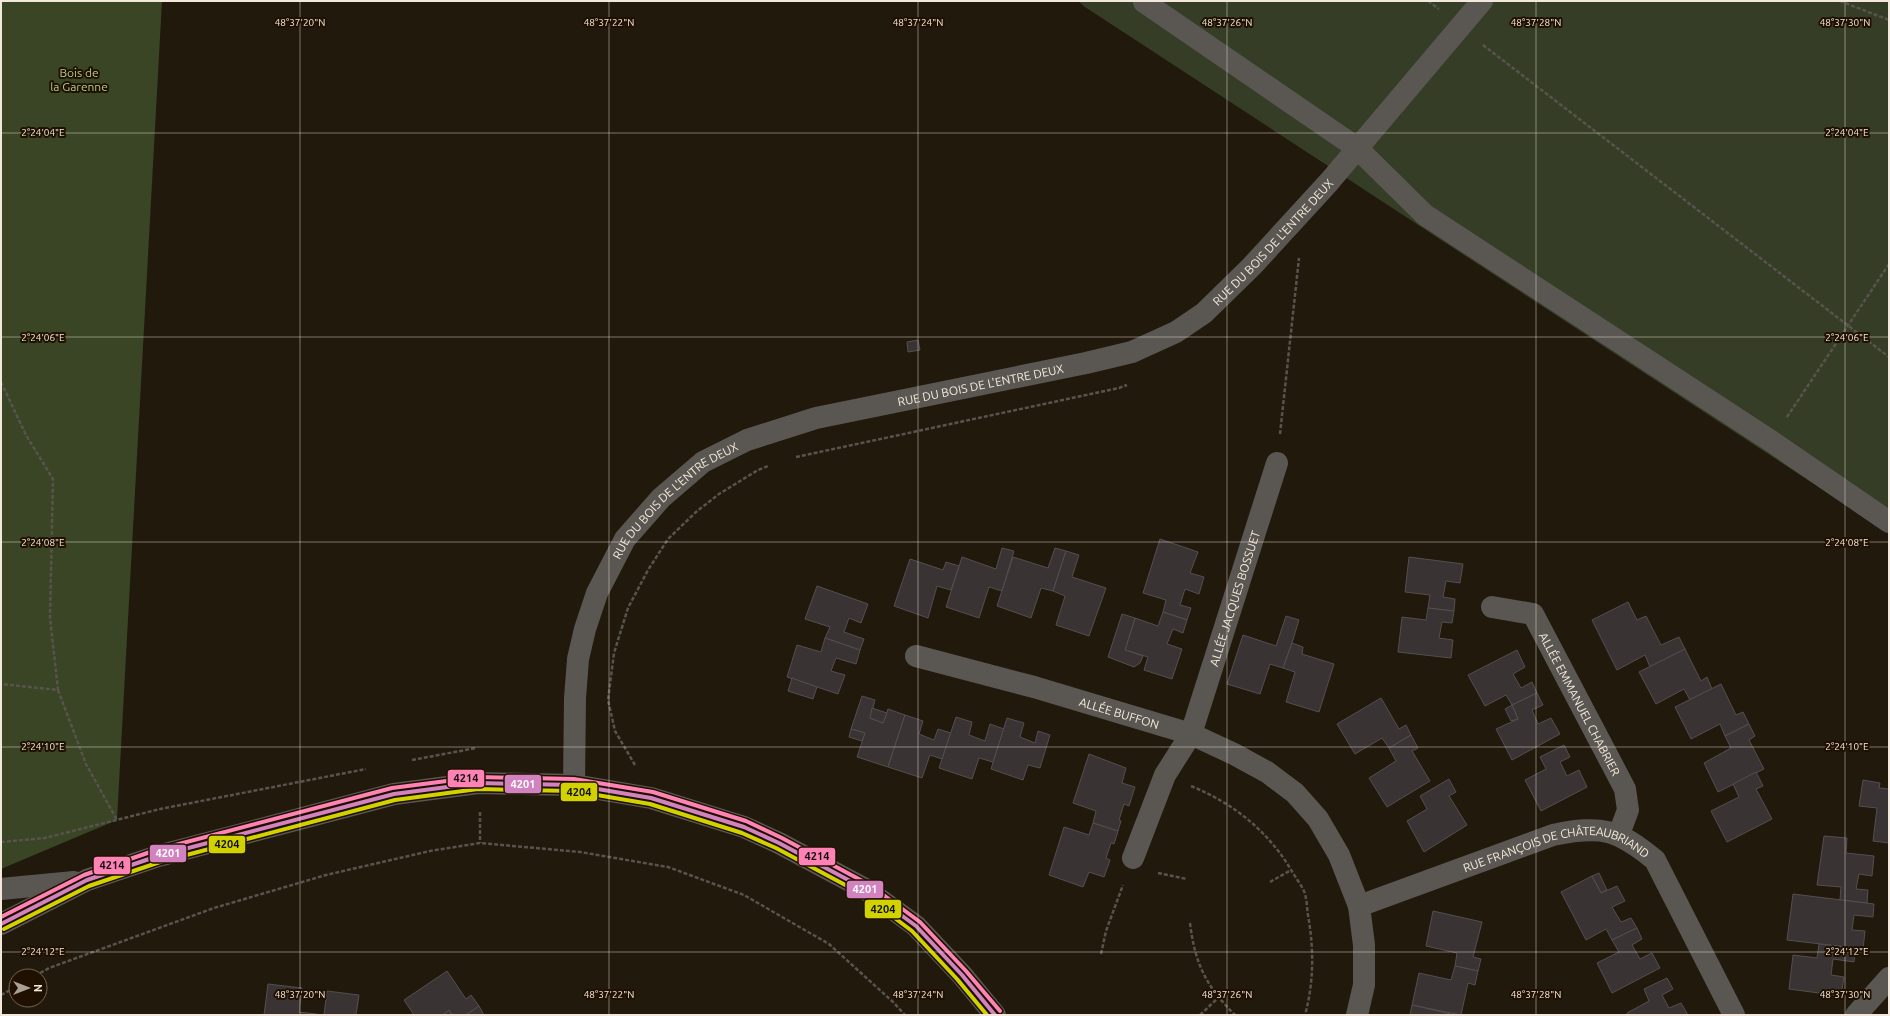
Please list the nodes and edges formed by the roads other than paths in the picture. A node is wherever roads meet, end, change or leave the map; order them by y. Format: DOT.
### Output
graph roads {
  1 [pos="1482,1"];
  2 [pos="1144,2"];
  3 [pos="1357,148"];
  4 [pos="1277,463"];
  5 [pos="1889,522"];
  6 [pos="1492,607"];
  7 [pos="916,656"];
  8 [pos="1191,734"];
  9 [pos="574,785"];
  10 [pos="1619,834"];
  11 [pos="1133,858"];
  12 [pos="87,880"];
  13 [pos="1,889"];
  14 [pos="1359,906"];
  15 [pos="1,924"];
  16 [pos="1889,978"];
  17 [pos="995,1015"];
  18 [pos="1357,1015"];
  19 [pos="1734,1015"];
  20 [pos="1856,1015"];
  1 -- 3 [label="street, RUE DU BOIS DE L'ENTRE DEUX"];
  2 -- 3 [label="street"];
  3 -- 5 [label="street"];
  3 -- 9 [label="street, RUE DU BOIS DE L'ENTRE DEUX"];
  4 -- 8 [label="street, ALLÉE JACQUES BOSSUET"];
  6 -- 10 [label="street, ALLÉE EMMANUEL CHABRIER"];
  7 -- 8 [label="street, ALLÉE BUFFON"];
  8 -- 11 [label="street"];
  8 -- 14 [label="street"];
  9 -- 12 [label="street"];
  9 -- 17 [label="street"];
  10 -- 14 [label="street, RUE FRANÇOIS DE CHÂTEAUBRIAND"];
  10 -- 19 [label="street, RUE FRANÇOIS DE CHÂTEAUBRIAND"];
  12 -- 13 [label="street"];
  12 -- 15 [label="street"];
  14 -- 18 [label="street"];
  16 -- 20 [label="street"];
}
